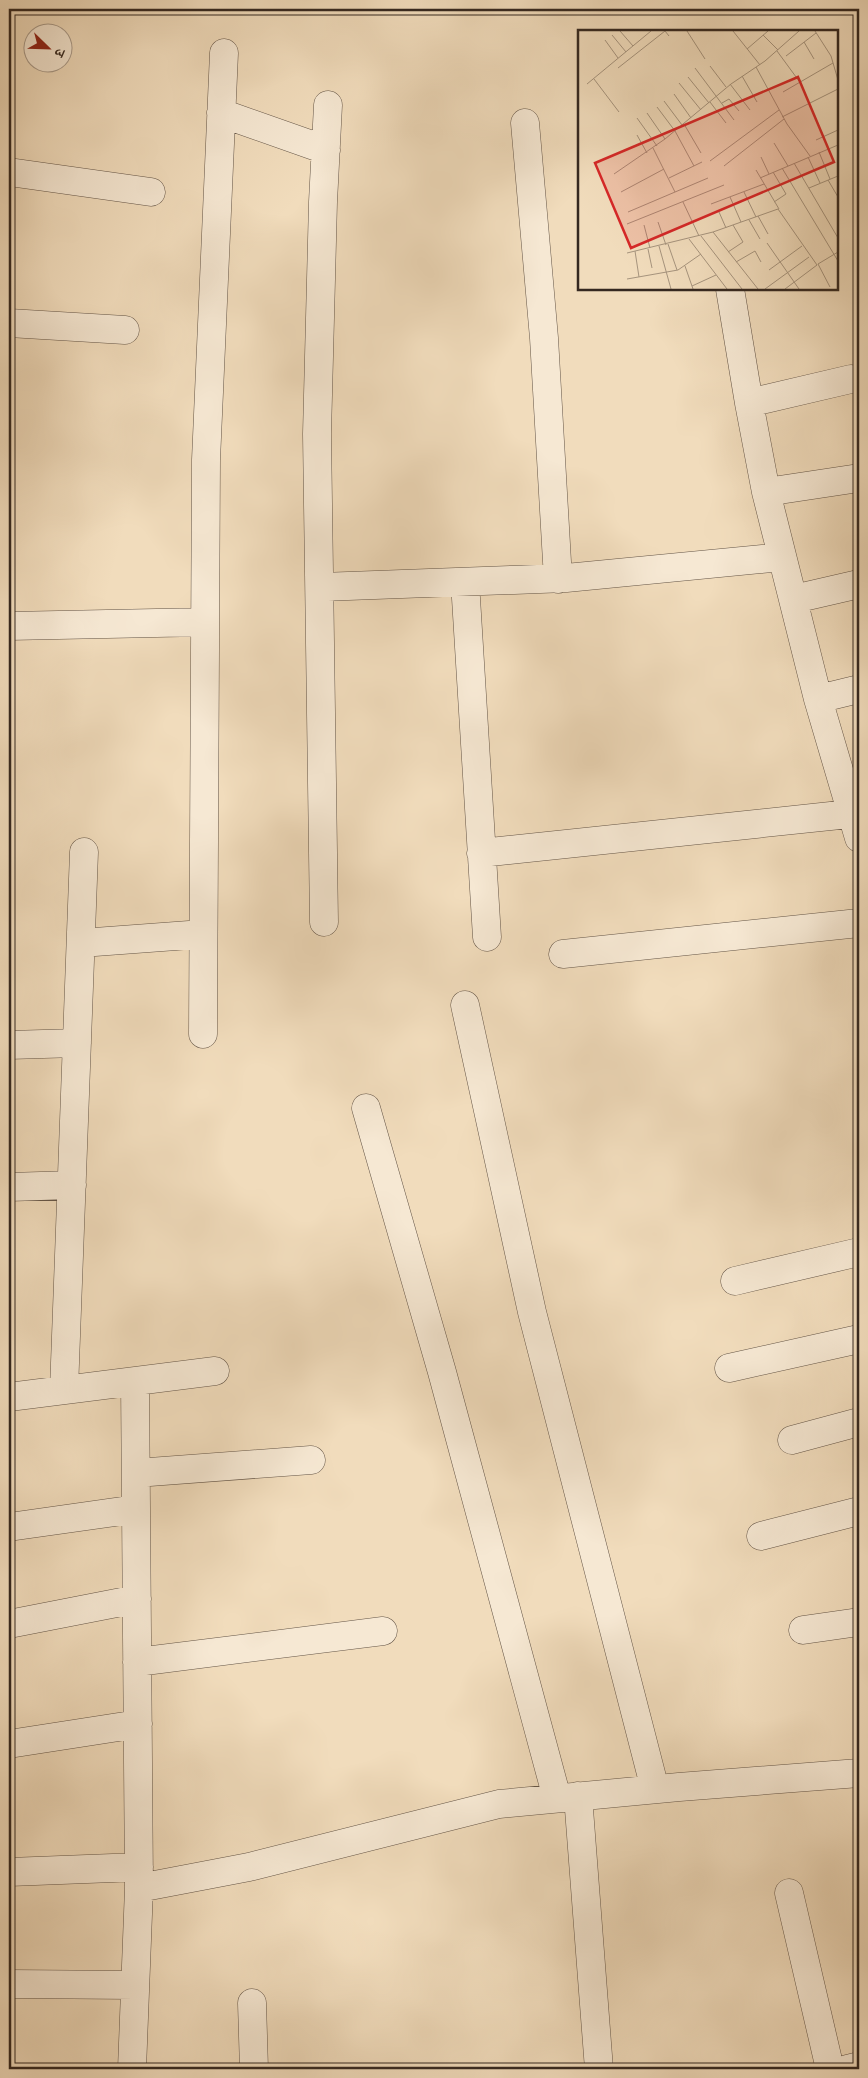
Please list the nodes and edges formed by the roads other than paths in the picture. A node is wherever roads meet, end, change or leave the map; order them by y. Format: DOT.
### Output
graph roads {
  1 [pos="224,53"];
  2 [pos="328,105"];
  3 [pos="221,113"];
  4 [pos="525,124"];
  5 [pos="326,150"];
  6 [pos="9,172"];
  7 [pos="151,192"];
  8 [pos="730,290"];
  9 [pos="9,323"];
  10 [pos="125,330"];
  11 [pos="851,378"];
  12 [pos="749,403"];
  13 [pos="859,478"];
  14 [pos="766,492"];
  15 [pos="782,557"];
  16 [pos="558,579"];
  17 [pos="465,582"];
  18 [pos="859,584"];
  19 [pos="321,587"];
  20 [pos="794,599"];
  21 [pos="205,622"];
  22 [pos="9,626"];
  23 [pos="859,689"];
  24 [pos="818,699"];
  25 [pos="857,822"];
  26 [pos="84,852"];
  27 [pos="482,853"];
  28 [pos="324,922"];
  29 [pos="859,923"];
  30 [pos="203,934"];
  31 [pos="487,937"];
  32 [pos="81,943"];
  33 [pos="563,954"];
  34 [pos="465,1005"];
  35 [pos="203,1034"];
  36 [pos="77,1043"];
  37 [pos="9,1045"];
  38 [pos="366,1108"];
  39 [pos="72,1185"];
  40 [pos="9,1187"];
  41 [pos="859,1252"];
  42 [pos="735,1281"];
  43 [pos="859,1339"];
  44 [pos="729,1368"];
  45 [pos="215,1371"];
  46 [pos="135,1381"];
  47 [pos="64,1390"];
  48 [pos="9,1397"];
  49 [pos="859,1422"];
  50 [pos="792,1440"];
  51 [pos="311,1460"];
  52 [pos="136,1473"];
  53 [pos="136,1509"];
  54 [pos="859,1511"];
  55 [pos="9,1527"];
  56 [pos="761,1536"];
  57 [pos="137,1599"];
  58 [pos="859,1622"];
  59 [pos="9,1624"];
  60 [pos="803,1630"];
  61 [pos="383,1631"];
  62 [pos="137,1662"];
  63 [pos="138,1724"];
  64 [pos="9,1744"];
  65 [pos="859,1773"];
  66 [pos="655,1789"];
  67 [pos="567,1797"];
  68 [pos="9,1872"];
  69 [pos="139,1878"];
  70 [pos="788,1893"];
  71 [pos="9,1984"];
  72 [pos="135,1985"];
  73 [pos="252,2003"];
  74 [pos="859,2066"];
  75 [pos="132,2069"];
  76 [pos="254,2069"];
  77 [pos="600,2069"];
  78 [pos="830,2069"];
  79 [pos="847,2069"];
  1 -- 3 [label="street"];
  2 -- 5 [label="street"];
  3 -- 5 [label="street"];
  3 -- 21 [label="street"];
  4 -- 16 [label="street"];
  5 -- 19 [label="street"];
  6 -- 7 [label="street"];
  8 -- 12 [label="street"];
  9 -- 10 [label="street"];
  11 -- 12 [label="street"];
  12 -- 14 [label="street"];
  13 -- 14 [label="street"];
  14 -- 15 [label="street"];
  15 -- 16 [label="street"];
  15 -- 20 [label="street"];
  16 -- 17 [label="street"];
  17 -- 19 [label="street"];
  17 -- 27 [label="street"];
  18 -- 20 [label="street"];
  19 -- 28 [label="street"];
  20 -- 24 [label="street"];
  21 -- 22 [label="street"];
  21 -- 30 [label="street"];
  23 -- 24 [label="street"];
  24 -- 25 [label="street"];
  25 -- 27 [label="street"];
  26 -- 32 [label="street"];
  27 -- 31 [label="street"];
  29 -- 33 [label="street"];
  30 -- 32 [label="street"];
  30 -- 35 [label="street"];
  32 -- 36 [label="street"];
  34 -- 66 [label="street"];
  36 -- 37 [label="street"];
  36 -- 39 [label="street"];
  38 -- 67 [label="street"];
  39 -- 40 [label="street"];
  39 -- 47 [label="street"];
  41 -- 42 [label="street"];
  43 -- 44 [label="street"];
  45 -- 46 [label="street"];
  46 -- 47 [label="street"];
  46 -- 52 [label="street"];
  47 -- 48 [label="street"];
  49 -- 50 [label="street"];
  51 -- 52 [label="street"];
  52 -- 53 [label="street"];
  53 -- 55 [label="street"];
  53 -- 57 [label="street"];
  54 -- 56 [label="street"];
  57 -- 59 [label="street"];
  57 -- 62 [label="street"];
  58 -- 60 [label="street"];
  61 -- 62 [label="street"];
  62 -- 63 [label="street"];
  63 -- 64 [label="street"];
  63 -- 69 [label="street"];
  65 -- 66 [label="street"];
  66 -- 67 [label="street"];
  67 -- 69 [label="street"];
  67 -- 77 [label="street"];
  68 -- 69 [label="street"];
  69 -- 72 [label="street"];
  70 -- 78 [label="street"];
  71 -- 72 [label="street"];
  72 -- 75 [label="street"];
  73 -- 76 [label="street"];
  74 -- 79 [label="street"];
}
